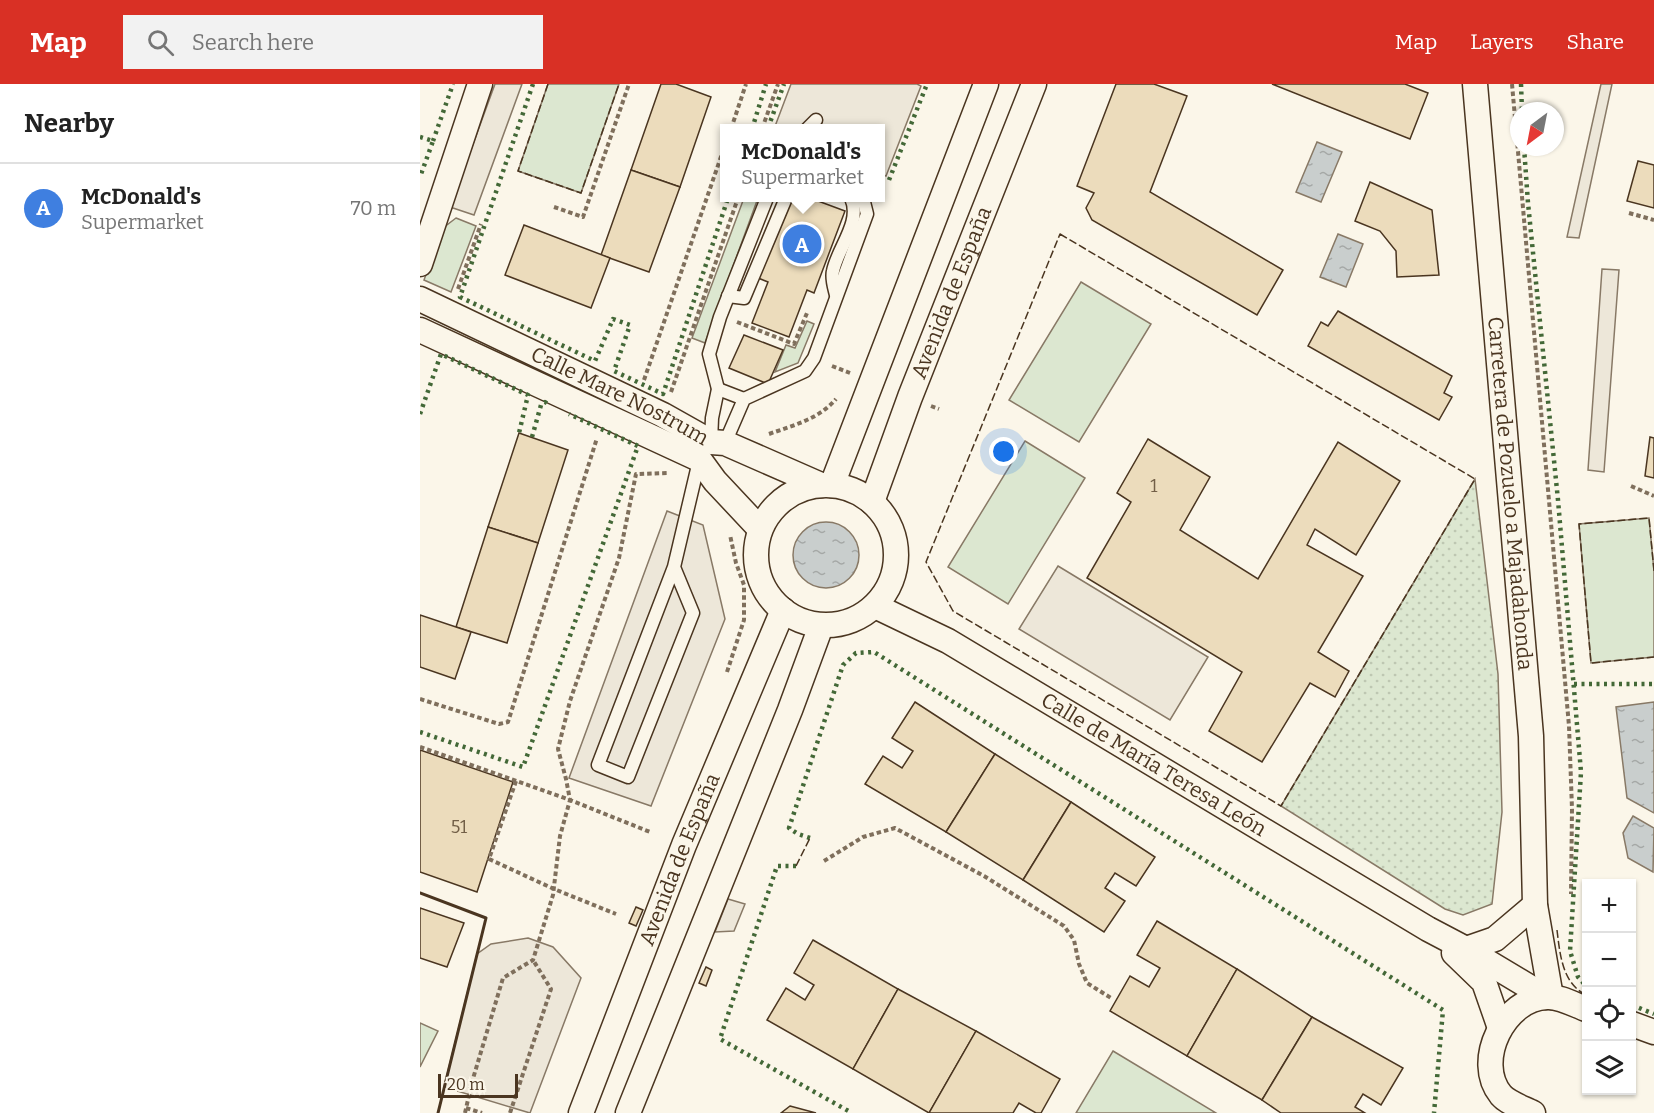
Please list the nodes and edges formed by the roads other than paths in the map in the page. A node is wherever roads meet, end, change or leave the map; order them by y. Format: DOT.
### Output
graph roads {
  1 [pos="480,84"];
  2 [pos="986,84"];
  3 [pos="1034,84"];
  4 [pos="1475,84"];
  5 [pos="765,202"];
  6 [pos="784,202"];
  7 [pos="852,202"];
  8 [pos="864,202"];
  9 [pos="420,264"];
  10 [pos="728,296"];
  11 [pos="836,296"];
  12 [pos="420,299"];
  13 [pos="420,330"];
  14 [pos="718,389"];
  15 [pos="744,399"];
  16 [pos="712,448"];
  17 [pos="826,485"];
  18 [pos="872,502"];
  19 [pos="760,530"];
  20 [pos="674,567"];
  21 [pos="875,606"];
  22 [pos="783,610"];
  23 [pos="821,626"];
  24 [pos="1534,905"];
  25 [pos="1428,929"];
  26 [pos="1466,949"];
  27 [pos="1548,997"];
  28 [pos="1582,1007"];
  29 [pos="1636,1025"];
  30 [pos="1500,1028"];
  31 [pos="1654,1032"];
  32 [pos="1500,1104"];
  33 [pos="581,1113"];
  34 [pos="628,1113"];
  35 [pos="1533,1113"];
  1 -- 9 [label="street"];
  2 -- 17 [label="street, Avenida de España"];
  3 -- 18 [label="street, Avenida de España"];
  4 -- 24 [label="street, Carretera de Pozuelo a Majadahonda"];
  5 -- 10 [label="lane"];
  6 -- 10 [label="lane"];
  7 -- 11 [label="lane"];
  8 -- 11 [label="lane"];
  10 -- 14 [label="lane"];
  11 -- 15 [label="lane"];
  12 -- 16 [label="street, Calle Mare Nostrum"];
  13 -- 16 [label="street, Calle Mare Nostrum"];
  14 -- 15 [label="lane"];
  14 -- 16 [label="lane"];
  15 -- 16 [label="lane"];
  16 -- 17 [label="street, Calle Mare Nostrum"];
  16 -- 19 [label="street"];
  16 -- 20 [label="lane"];
  17 -- 18 [label="street"];
  17 -- 19 [label="street"];
  18 -- 21 [label="street"];
  19 -- 22 [label="street"];
  20 -- 20 [label="lane"];
  21 -- 23 [label="street"];
  21 -- 25 [label="street, Calle de María Teresa León"];
  22 -- 23 [label="street"];
  22 -- 33 [label="street, Avenida de España"];
  23 -- 34 [label="street"];
  24 -- 26 [label="street"];
  24 -- 27 [label="street, Carretera de Pozuelo a Majadahonda"];
  25 -- 26 [label="street, Calle de María Teresa León"];
  25 -- 30 [label="street, Calle de María Teresa León"];
  26 -- 27 [label="street, Calle de María Teresa León"];
  27 -- 28 [label="street"];
  27 -- 30 [label="street"];
  29 -- 31 [label="street"];
  30 -- 32 [label="street"];
  32 -- 35 [label="street"];
}
